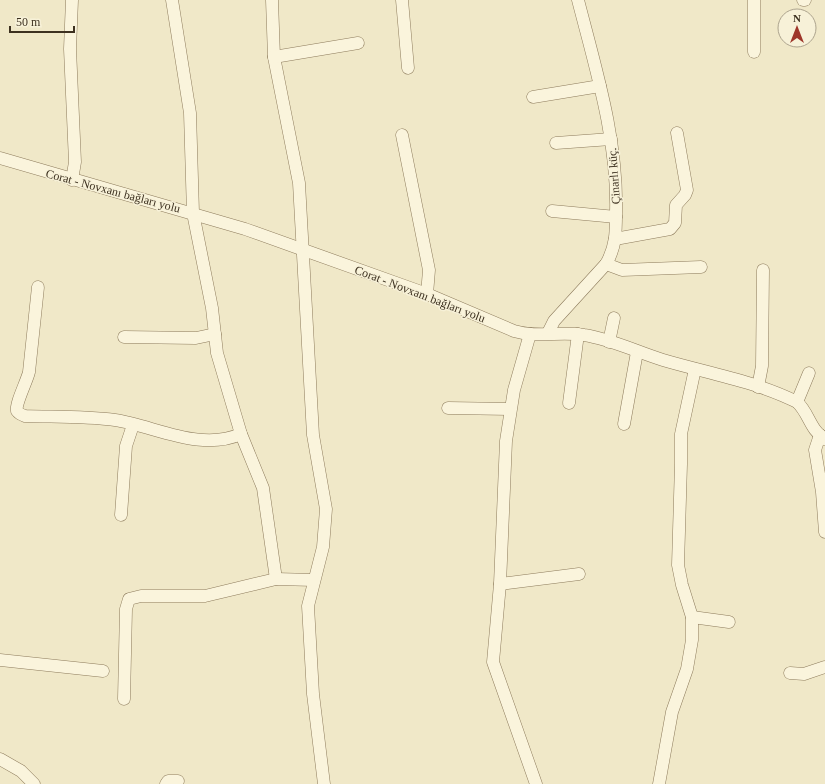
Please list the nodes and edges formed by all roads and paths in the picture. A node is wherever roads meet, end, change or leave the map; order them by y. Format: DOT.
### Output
graph roads {
  1 [pos="72,0"];
  2 [pos="172,0"];
  3 [pos="272,0"];
  4 [pos="402,0"];
  5 [pos="578,0"];
  6 [pos="754,0"];
  7 [pos="358,43"];
  8 [pos="754,52"];
  9 [pos="274,57"];
  10 [pos="408,68"];
  11 [pos="600,86"];
  12 [pos="533,97"];
  13 [pos="677,133"];
  14 [pos="402,134"];
  15 [pos="611,139"];
  16 [pos="556,143"];
  17 [pos="0,158"];
  18 [pos="72,180"];
  19 [pos="552,211"];
  20 [pos="192,212"];
  21 [pos="616,217"];
  22 [pos="615,239"];
  23 [pos="304,249"];
  24 [pos="606,264"];
  25 [pos="701,267"];
  26 [pos="762,270"];
  27 [pos="38,287"];
  28 [pos="427,294"];
  29 [pos="614,318"];
  30 [pos="215,334"];
  31 [pos="530,334"];
  32 [pos="548,334"];
  33 [pos="578,334"];
  34 [pos="124,337"];
  35 [pos="610,342"];
  36 [pos="637,352"];
  37 [pos="695,369"];
  38 [pos="809,373"];
  39 [pos="758,387"];
  40 [pos="797,402"];
  41 [pos="569,403"];
  42 [pos="448,408"];
  43 [pos="510,409"];
  44 [pos="624,424"];
  45 [pos="134,425"];
  46 [pos="241,434"];
  47 [pos="822,437"];
  48 [pos="122,515"];
  49 [pos="825,532"];
  50 [pos="579,574"];
  51 [pos="276,579"];
  52 [pos="314,580"];
  53 [pos="500,584"];
  54 [pos="692,617"];
  55 [pos="729,622"];
  56 [pos="0,660"];
  57 [pos="825,668"];
  58 [pos="103,671"];
  59 [pos="790,673"];
  60 [pos="124,699"];
  61 [pos="0,759"];
  62 [pos="178,781"];
  63 [pos="34,784"];
  64 [pos="166,784"];
  65 [pos="324,784"];
  66 [pos="536,784"];
  67 [pos="659,784"];
  1 -- 18 [label="street"];
  2 -- 20 [label="street"];
  3 -- 9 [label="street"];
  4 -- 10 [label="street"];
  5 -- 11 [label="street, Çinarlı küç."];
  6 -- 8 [label="street"];
  7 -- 9 [label="street"];
  9 -- 23 [label="street"];
  11 -- 12 [label="street"];
  11 -- 15 [label="street, Çinarlı küç."];
  13 -- 22 [label="street"];
  14 -- 28 [label="street"];
  15 -- 16 [label="street"];
  15 -- 21 [label="street, Çinarlı küç."];
  17 -- 18 [label="street, Corat - Novxanı bağları yolu"];
  18 -- 20 [label="street, Corat - Novxanı bağları yolu"];
  19 -- 21 [label="street"];
  20 -- 23 [label="street, Corat - Novxanı bağları yolu"];
  20 -- 30 [label="street"];
  21 -- 22 [label="street, Çinarlı küç."];
  22 -- 24 [label="street, Çinarlı küç."];
  23 -- 28 [label="street, Corat - Novxanı bağları yolu"];
  23 -- 52 [label="street"];
  24 -- 25 [label="street"];
  24 -- 32 [label="street, Çinarlı küç."];
  26 -- 39 [label="street"];
  27 -- 45 [label="street"];
  28 -- 31 [label="street, Corat - Novxanı bağları yolu"];
  29 -- 35 [label="street"];
  30 -- 34 [label="street"];
  30 -- 46 [label="street"];
  31 -- 32 [label="street, Corat - Novxanı bağları yolu"];
  31 -- 43 [label="street"];
  32 -- 33 [label="street, Corat - Novxanı bağları yolu"];
  33 -- 35 [label="street, Corat - Novxanı bağları yolu"];
  33 -- 41 [label="street"];
  35 -- 36 [label="street, Corat - Novxanı bağları yolu"];
  36 -- 37 [label="street, Corat - Novxanı bağları yolu"];
  36 -- 44 [label="street"];
  37 -- 39 [label="street, Corat - Novxanı bağları yolu"];
  37 -- 54 [label="street"];
  38 -- 40 [label="street"];
  39 -- 40 [label="street, Corat - Novxanı bağları yolu"];
  40 -- 47 [label="street"];
  42 -- 43 [label="street"];
  43 -- 53 [label="street"];
  45 -- 46 [label="street"];
  45 -- 48 [label="street"];
  46 -- 51 [label="street"];
  47 -- 49 [label="street"];
  50 -- 53 [label="street"];
  51 -- 52 [label="street"];
  51 -- 60 [label="street"];
  52 -- 65 [label="street"];
  53 -- 66 [label="street"];
  54 -- 55 [label="street"];
  54 -- 67 [label="street"];
  56 -- 58 [label="street"];
  57 -- 59 [label="street"];
  61 -- 63 [label="street"];
  62 -- 64 [label="street"];
}
